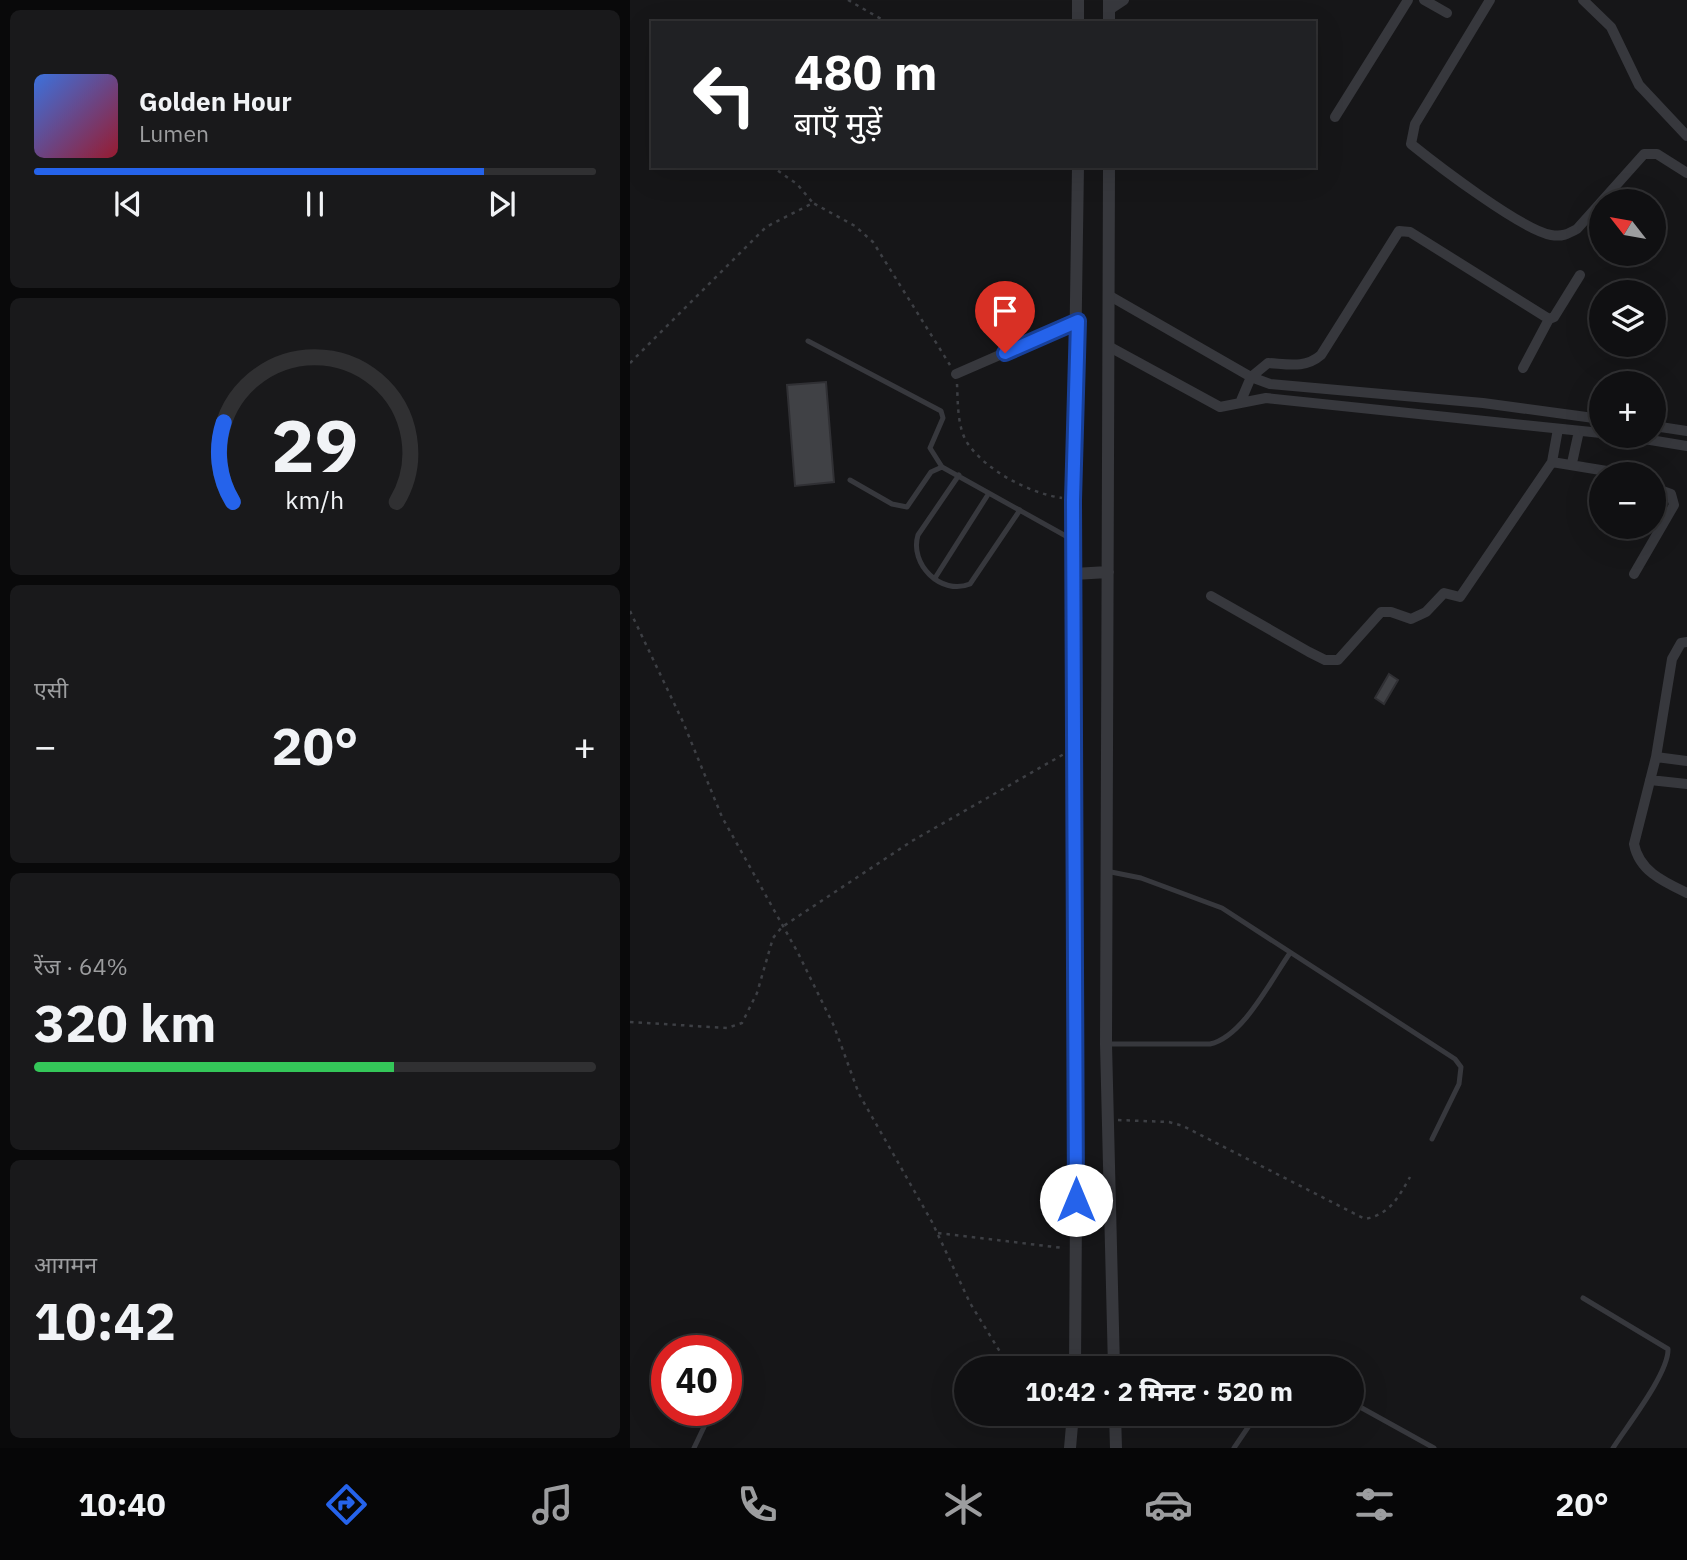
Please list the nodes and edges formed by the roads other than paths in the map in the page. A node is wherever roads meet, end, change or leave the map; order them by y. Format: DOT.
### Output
graph roads {
  1 [pos="1078,0"];
  2 [pos="1124,0"];
  3 [pos="1408,0"];
  4 [pos="1424,0"];
  5 [pos="1490,0"];
  6 [pos="1583,0"];
  7 [pos="1109,11"];
  8 [pos="1447,13"];
  9 [pos="1078,21"];
  10 [pos="1335,117"];
  11 [pos="1687,136"];
  12 [pos="1078,168"];
  13 [pos="1109,168"];
  14 [pos="1687,173"];
  15 [pos="1580,275"];
  16 [pos="1110,296"];
  17 [pos="1549,319"];
  18 [pos="1078,321"];
  19 [pos="808,341"];
  20 [pos="1108,346"];
  21 [pos="1522,368"];
  22 [pos="956,374"];
  23 [pos="1251,377"];
  24 [pos="1240,403"];
  25 [pos="1589,417"];
  26 [pos="1666,428"];
  27 [pos="1558,429"];
  28 [pos="1579,431"];
  29 [pos="1687,431"];
  30 [pos="1589,432"];
  31 [pos="1666,443"];
  32 [pos="1687,446"];
  33 [pos="1552,462"];
  34 [pos="1572,464"];
  35 [pos="942,467"];
  36 [pos="1589,467"];
  37 [pos="959,475"];
  38 [pos="850,480"];
  39 [pos="1666,492"];
  40 [pos="989,493"];
  41 [pos="1020,510"];
  42 [pos="1666,519"];
  43 [pos="1654,539"];
  44 [pos="1074,541"];
  45 [pos="1108,572"];
  46 [pos="1634,573"];
  47 [pos="1074,574"];
  48 [pos="934,578"];
  49 [pos="1211,596"];
  50 [pos="1687,642"];
  51 [pos="1656,757"];
  52 [pos="1687,761"];
  53 [pos="1650,780"];
  54 [pos="1687,784"];
  55 [pos="1106,871"];
  56 [pos="1687,893"];
  57 [pos="1290,953"];
  58 [pos="1106,1044"];
  59 [pos="1432,1139"];
  60 [pos="1583,1298"];
  61 [pos="1075,1356"];
  62 [pos="1114,1356"];
  63 [pos="1364,1409"];
  64 [pos="1072,1426"];
  65 [pos="1115,1426"];
  66 [pos="1249,1426"];
  67 [pos="704,1427"];
  68 [pos="694,1448"];
  69 [pos="1070,1448"];
  70 [pos="1116,1448"];
  71 [pos="1234,1448"];
  72 [pos="1434,1448"];
  73 [pos="1613,1448"];
  1 -- 9 [label="street"];
  2 -- 7 [label="street"];
  3 -- 10 [label="street"];
  4 -- 8 [label="street"];
  5 -- 14 [label="street"];
  6 -- 11 [label="street"];
  12 -- 18 [label="street"];
  13 -- 16 [label="street"];
  15 -- 17 [label="street"];
  16 -- 20 [label="street"];
  16 -- 23 [label="street"];
  17 -- 21 [label="street"];
  17 -- 23 [label="street"];
  18 -- 22 [label="street"];
  18 -- 44 [label="street"];
  19 -- 35 [label="lane"];
  20 -- 24 [label="street"];
  20 -- 45 [label="street"];
  23 -- 24 [label="street"];
  23 -- 25 [label="street"];
  24 -- 27 [label="street"];
  26 -- 29 [label="street"];
  27 -- 28 [label="street"];
  27 -- 33 [label="street"];
  28 -- 30 [label="street"];
  28 -- 34 [label="street"];
  31 -- 32 [label="street"];
  33 -- 34 [label="street"];
  33 -- 49 [label="street"];
  34 -- 36 [label="street"];
  35 -- 37 [label="lane"];
  35 -- 38 [label="lane"];
  37 -- 40 [label="lane"];
  37 -- 48 [label="lane"];
  39 -- 42 [label="street"];
  40 -- 41 [label="lane"];
  40 -- 48 [label="lane"];
  41 -- 44 [label="lane"];
  41 -- 48 [label="lane"];
  43 -- 46 [label="street"];
  44 -- 47 [label="street"];
  45 -- 47 [label="street"];
  45 -- 55 [label="street"];
  47 -- 61 [label="street"];
  50 -- 51 [label="street"];
  51 -- 52 [label="street"];
  51 -- 53 [label="street"];
  53 -- 54 [label="street"];
  53 -- 56 [label="street"];
  55 -- 57 [label="lane"];
  55 -- 58 [label="street"];
  57 -- 58 [label="lane"];
  57 -- 59 [label="lane"];
  58 -- 62 [label="street"];
  60 -- 73 [label="lane"];
  63 -- 72 [label="lane"];
  64 -- 69 [label="street"];
  65 -- 70 [label="street"];
  66 -- 71 [label="lane"];
  67 -- 68 [label="lane"];
}
